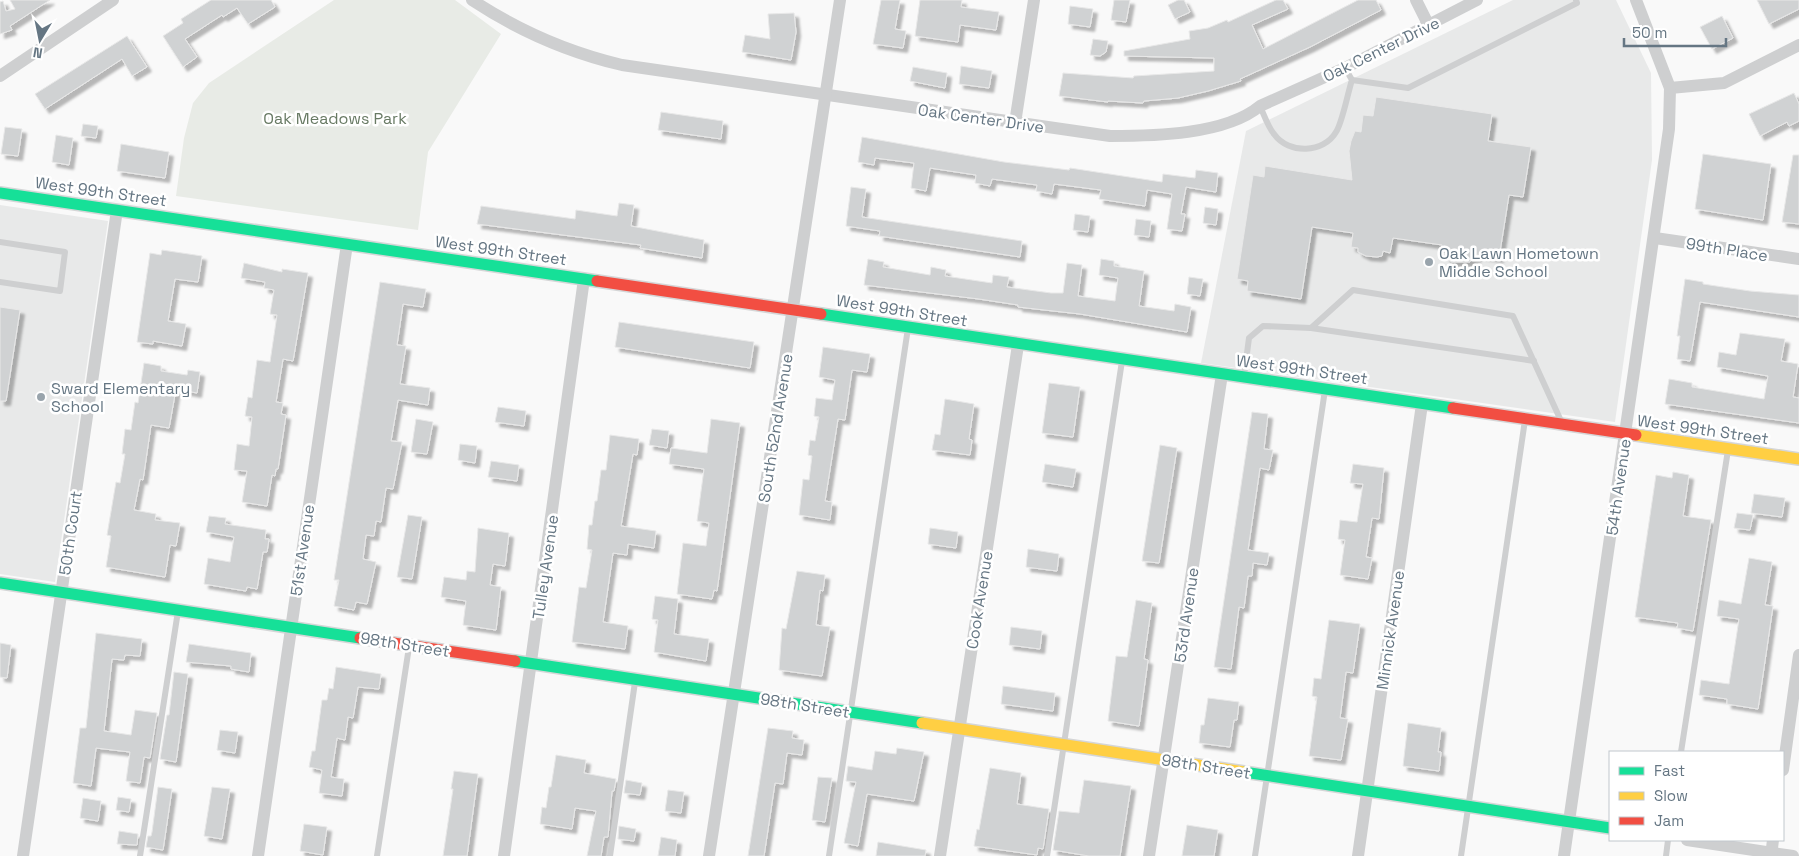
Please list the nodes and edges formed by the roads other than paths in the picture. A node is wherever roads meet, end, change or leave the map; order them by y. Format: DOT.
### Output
graph roads {
  1 [pos="113,0"];
  2 [pos="472,0"];
  3 [pos="840,0"];
  4 [pos="1034,0"];
  5 [pos="1416,0"];
  6 [pos="1477,0"];
  7 [pos="1576,0"];
  8 [pos="1636,0"];
  9 [pos="1429,26"];
  10 [pos="1799,45"];
  11 [pos="1345,68"];
  12 [pos="0,76"];
  13 [pos="1352,80"];
  14 [pos="1670,88"];
  15 [pos="826,96"];
  16 [pos="1260,106"];
  17 [pos="1015,122"];
  18 [pos="0,193"];
  19 [pos="117,210"];
  20 [pos="1655,238"];
  21 [pos="0,242"];
  22 [pos="347,244"];
  23 [pos="1799,260"];
  24 [pos="584,278"];
  25 [pos="0,282"];
  26 [pos="793,310"];
  27 [pos="908,327"];
  28 [pos="1311,328"];
  29 [pos="1018,345"];
  30 [pos="1123,360"];
  31 [pos="1534,361"];
  32 [pos="1222,374"];
  33 [pos="1244,377"];
  34 [pos="1325,389"];
  35 [pos="1422,404"];
  36 [pos="1526,419"];
  37 [pos="1563,424"];
  38 [pos="1626,434"];
  39 [pos="1728,449"];
  40 [pos="1799,459"];
  41 [pos="0,583"];
  42 [pos="61,593"];
  43 [pos="178,610"];
  44 [pos="291,627"];
  45 [pos="409,645"];
  46 [pos="1799,655"];
  47 [pos="532,664"];
  48 [pos="636,680"];
  49 [pos="733,694"];
  50 [pos="850,712"];
  51 [pos="959,729"];
  52 [pos="1063,745"];
  53 [pos="1681,751"];
  54 [pos="1164,760"];
  55 [pos="1784,763"];
  56 [pos="1267,776"];
  57 [pos="1367,791"];
  58 [pos="1469,807"];
  59 [pos="1569,822"];
  60 [pos="1609,828"];
  61 [pos="1668,841"];
  62 [pos="1696,841"];
  63 [pos="1772,849"];
  64 [pos="23,856"];
  65 [pos="140,856"];
  66 [pos="258,856"];
  67 [pos="377,856"];
  68 [pos="504,856"];
  69 [pos="610,856"];
  70 [pos="709,856"];
  71 [pos="829,856"];
  72 [pos="940,856"];
  73 [pos="1047,856"];
  74 [pos="1149,856"];
  75 [pos="1255,856"];
  76 [pos="1358,856"];
  77 [pos="1461,856"];
  78 [pos="1564,856"];
  79 [pos="1666,856"];
  80 [pos="1793,856"];
  1 -- 12 [label="street"];
  2 -- 15 [label="street, Oak Center Drive"];
  3 -- 15 [label="street, South 52nd Avenue"];
  4 -- 17 [label="street"];
  5 -- 9 [label="street"];
  6 -- 9 [label="street, Oak Center Drive"];
  7 -- 13 [label="lane"];
  8 -- 14 [label="street"];
  9 -- 11 [label="street, Oak Center Drive"];
  10 -- 14 [label="street"];
  11 -- 13 [label="lane"];
  11 -- 16 [label="street, Oak Center Drive"];
  13 -- 16 [label="lane"];
  14 -- 20 [label="street, 54th Avenue"];
  15 -- 17 [label="street, Oak Center Drive"];
  15 -- 26 [label="street, South 52nd Avenue"];
  16 -- 17 [label="street, Oak Center Drive"];
  18 -- 19 [label="street, West 99th Street"];
  19 -- 22 [label="street, West 99th Street"];
  19 -- 42 [label="street, 50th Court"];
  20 -- 23 [label="street, 99th Place"];
  20 -- 38 [label="street, 54th Avenue"];
  21 -- 25 [label="lane"];
  22 -- 24 [label="street, West 99th Street"];
  22 -- 44 [label="street, 51st Avenue"];
  24 -- 26 [label="street, West 99th Street"];
  24 -- 47 [label="street, Tulley Avenue"];
  26 -- 27 [label="street, West 99th Street"];
  26 -- 49 [label="street, South 52nd Avenue"];
  27 -- 29 [label="street, West 99th Street"];
  27 -- 50 [label="lane"];
  28 -- 31 [label="lane"];
  28 -- 31 [label="lane"];
  28 -- 33 [label="lane"];
  29 -- 30 [label="street, West 99th Street"];
  29 -- 51 [label="street, Cook Avenue"];
  30 -- 32 [label="street, West 99th Street"];
  30 -- 52 [label="lane"];
  31 -- 37 [label="lane"];
  32 -- 33 [label="street, West 99th Street"];
  32 -- 54 [label="street, 53rd Avenue"];
  33 -- 34 [label="street, West 99th Street"];
  34 -- 35 [label="street, West 99th Street"];
  34 -- 56 [label="lane"];
  35 -- 36 [label="street, West 99th Street"];
  35 -- 57 [label="street, Minnick Avenue"];
  36 -- 37 [label="street, West 99th Street"];
  36 -- 58 [label="lane"];
  37 -- 38 [label="street, West 99th Street"];
  38 -- 39 [label="street, West 99th Street"];
  38 -- 59 [label="street, 54th Avenue"];
  39 -- 40 [label="street, West 99th Street"];
  39 -- 53 [label="lane"];
  41 -- 42 [label="street, 98th Street"];
  42 -- 43 [label="street, 98th Street"];
  42 -- 64 [label="street, 50th Court"];
  43 -- 44 [label="street, 98th Street"];
  43 -- 65 [label="lane"];
  44 -- 45 [label="street, 98th Street"];
  44 -- 66 [label="street, 51st Avenue"];
  45 -- 47 [label="street, 98th Street"];
  45 -- 67 [label="lane"];
  46 -- 55 [label="street"];
  47 -- 48 [label="street, 98th Street"];
  47 -- 68 [label="street, Tulley Avenue"];
  48 -- 49 [label="street, 98th Street"];
  48 -- 69 [label="lane"];
  49 -- 50 [label="street, 98th Street"];
  49 -- 70 [label="street, South 52nd Avenue"];
  50 -- 51 [label="street, 98th Street"];
  50 -- 71 [label="lane"];
  51 -- 52 [label="street, 98th Street"];
  51 -- 72 [label="street, Cook Avenue"];
  52 -- 54 [label="street, 98th Street"];
  52 -- 73 [label="lane"];
  54 -- 56 [label="street, 98th Street"];
  54 -- 74 [label="street, 53rd Avenue"];
  56 -- 57 [label="street, 98th Street"];
  56 -- 75 [label="lane"];
  57 -- 58 [label="street, 98th Street"];
  57 -- 76 [label="street, Minnick Avenue"];
  58 -- 59 [label="street, 98th Street"];
  58 -- 77 [label="lane"];
  59 -- 60 [label="street, 98th Street"];
  59 -- 78 [label="street, 54th Avenue"];
  61 -- 79 [label="lane"];
  62 -- 63 [label="street"];
  63 -- 80 [label="street"];
}
